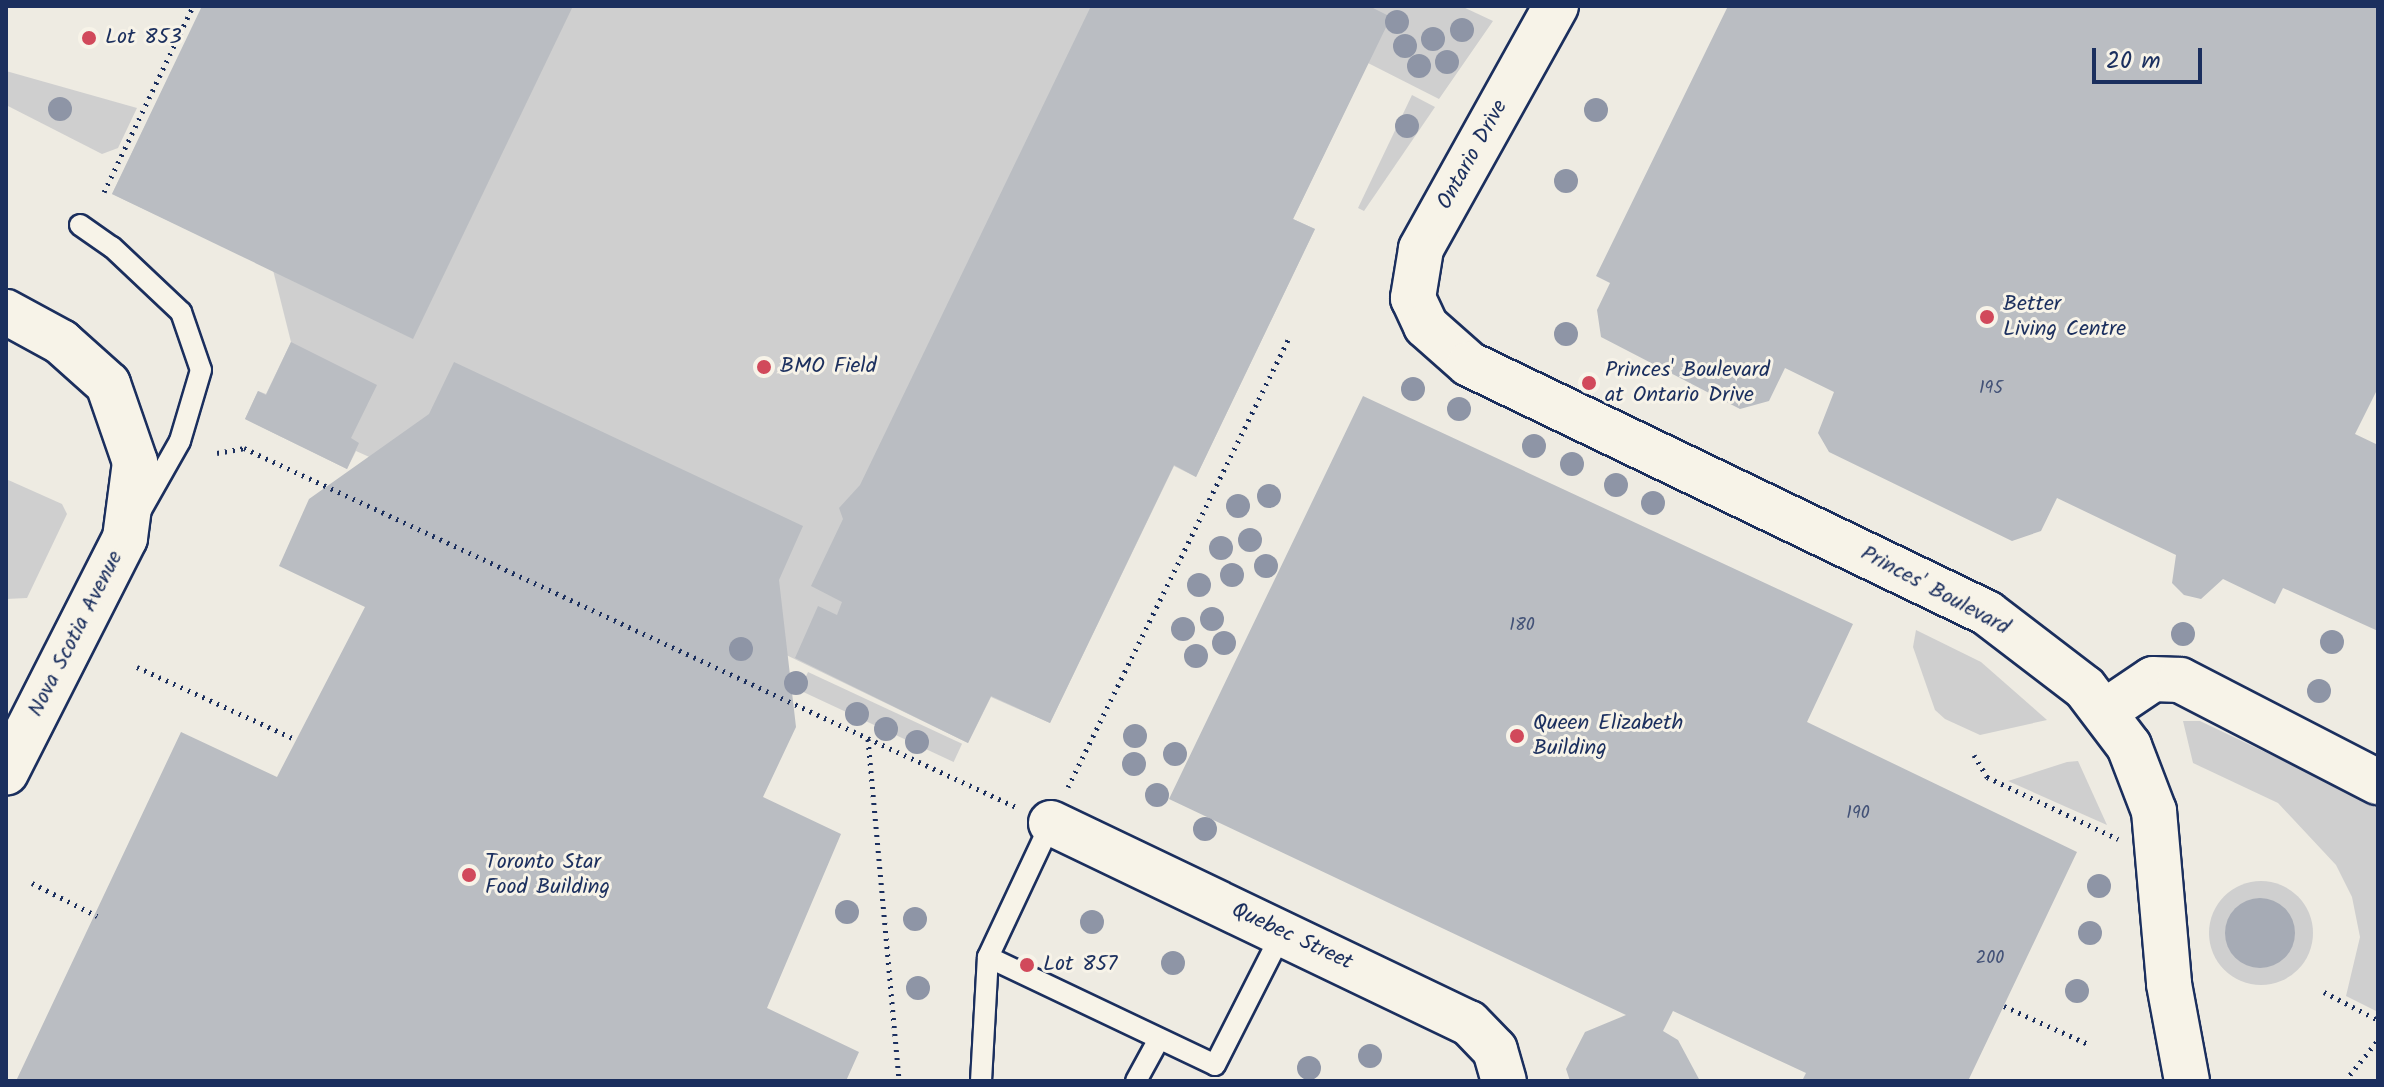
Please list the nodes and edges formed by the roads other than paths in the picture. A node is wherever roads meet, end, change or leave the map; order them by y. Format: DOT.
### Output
graph roads {
  1 [pos="1556,6"];
  2 [pos="80,225"];
  3 [pos="1418,309"];
  4 [pos="6,312"];
  5 [pos="125,538"];
  6 [pos="2107,710"];
  7 [pos="6,773"];
  8 [pos="2378,782"];
  9 [pos="1051,823"];
  10 [pos="1282,933"];
  11 [pos="988,957"];
  12 [pos="1159,1039"];
  13 [pos="1217,1073"];
  14 [pos="2184,1080"];
  15 [pos="981,1081"];
  16 [pos="1136,1081"];
  17 [pos="1504,1081"];
  1 -- 3 [label="street, Ontario Drive"];
  2 -- 5 [label="lane"];
  3 -- 6 [label="street, Princes' Boulevard"];
  4 -- 5 [label="street, Nova Scotia Avenue"];
  5 -- 7 [label="street, Nova Scotia Avenue"];
  6 -- 8 [label="street"];
  6 -- 14 [label="street, Princes' Boulevard"];
  9 -- 10 [label="street, Quebec Street"];
  9 -- 11 [label="lane"];
  10 -- 13 [label="lane"];
  10 -- 17 [label="street, Quebec Street"];
  11 -- 12 [label="lane"];
  11 -- 15 [label="lane"];
  12 -- 13 [label="lane"];
  12 -- 16 [label="lane"];
}
